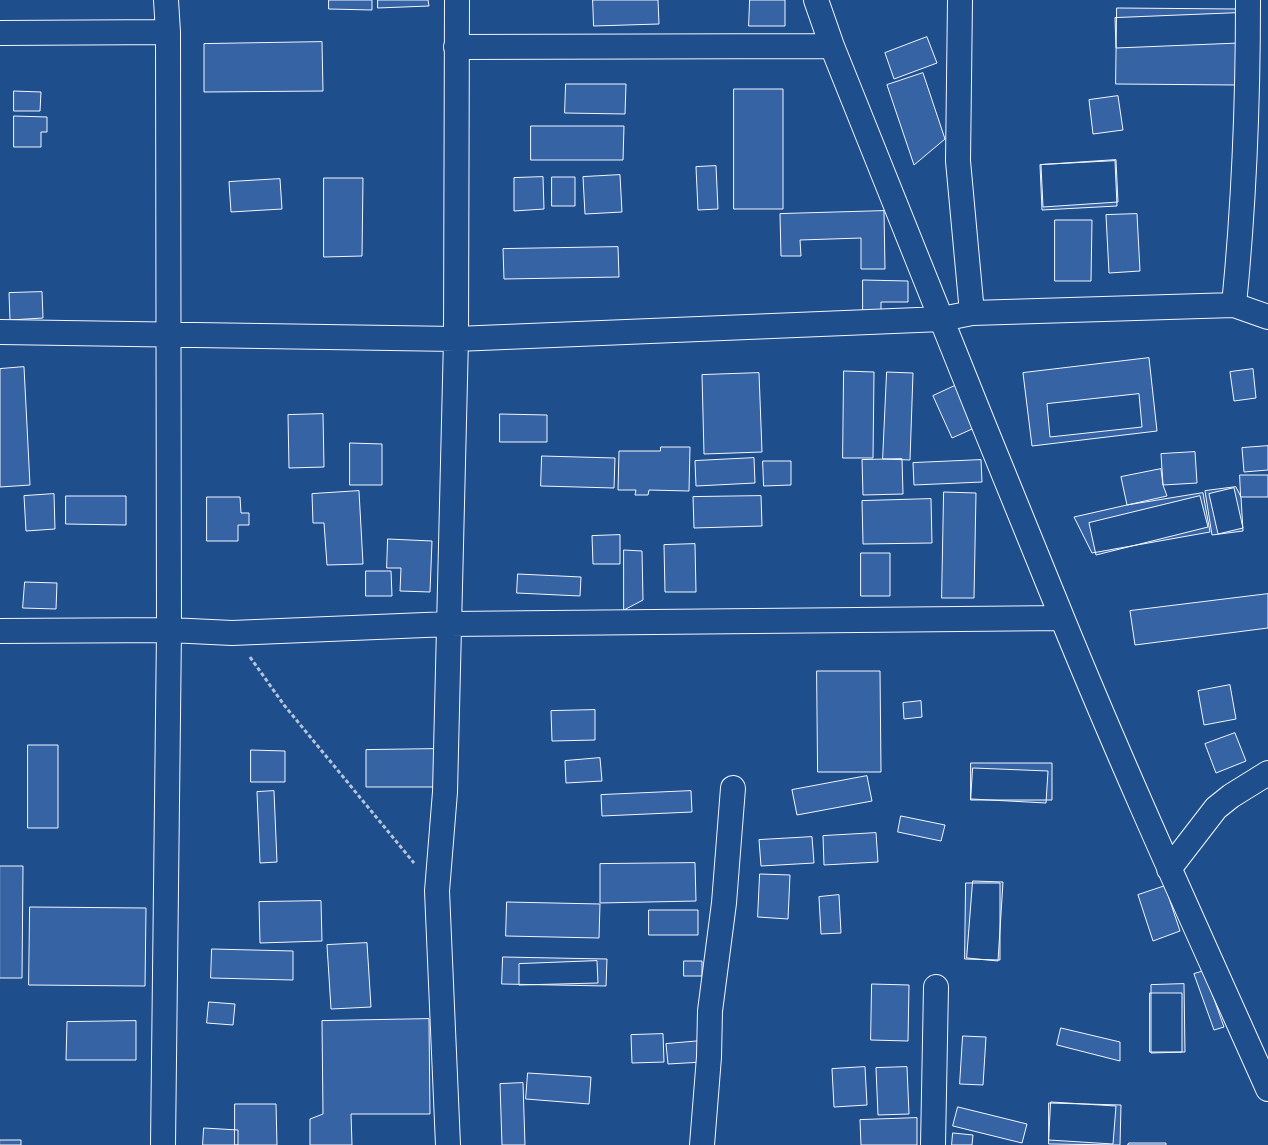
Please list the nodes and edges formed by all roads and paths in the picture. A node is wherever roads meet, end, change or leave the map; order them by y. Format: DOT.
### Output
graph roads {
  1 [pos="166,0"];
  2 [pos="457,0"];
  3 [pos="816,0"];
  4 [pos="960,0"];
  5 [pos="1248,0"];
  6 [pos="168,32"];
  7 [pos="0,33"];
  8 [pos="832,46"];
  9 [pos="456,47"];
  10 [pos="1258,58"];
  11 [pos="1234,305"];
  12 [pos="972,313"];
  13 [pos="1268,317"];
  14 [pos="942,319"];
  15 [pos="0,332"];
  16 [pos="167,335"];
  17 [pos="456,339"];
  18 [pos="1062,618"];
  19 [pos="449,624"];
  20 [pos="0,630"];
  21 [pos="169,630"];
  22 [pos="232,633"];
  23 [pos="1268,773"];
  24 [pos="733,788"];
  25 [pos="1169,869"];
  26 [pos="437,891"];
  27 [pos="936,987"];
  28 [pos="1268,1089"];
  29 [pos="162,1145"];
  30 [pos="448,1145"];
  31 [pos="702,1145"];
  32 [pos="933,1145"];
  1 -- 6 [label="street"];
  2 -- 9 [label="street"];
  3 -- 8 [label="street"];
  4 -- 12 [label="street"];
  5 -- 10 [label="street"];
  6 -- 7 [label="street"];
  6 -- 16 [label="street"];
  8 -- 9 [label="street"];
  8 -- 14 [label="street"];
  9 -- 17 [label="street"];
  10 -- 11 [label="street"];
  11 -- 12 [label="street"];
  11 -- 13 [label="street"];
  12 -- 14 [label="street"];
  14 -- 17 [label="street"];
  14 -- 18 [label="street"];
  15 -- 16 [label="street"];
  16 -- 17 [label="street"];
  16 -- 21 [label="street"];
  17 -- 19 [label="street"];
  18 -- 19 [label="street"];
  18 -- 25 [label="street"];
  19 -- 22 [label="street"];
  19 -- 26 [label="street"];
  20 -- 21 [label="street"];
  21 -- 22 [label="street"];
  21 -- 29 [label="street"];
  22 -- 26 [label="path"];
  23 -- 25 [label="street"];
  24 -- 31 [label="street"];
  25 -- 28 [label="street"];
  26 -- 30 [label="street"];
  27 -- 32 [label="street"];
}
